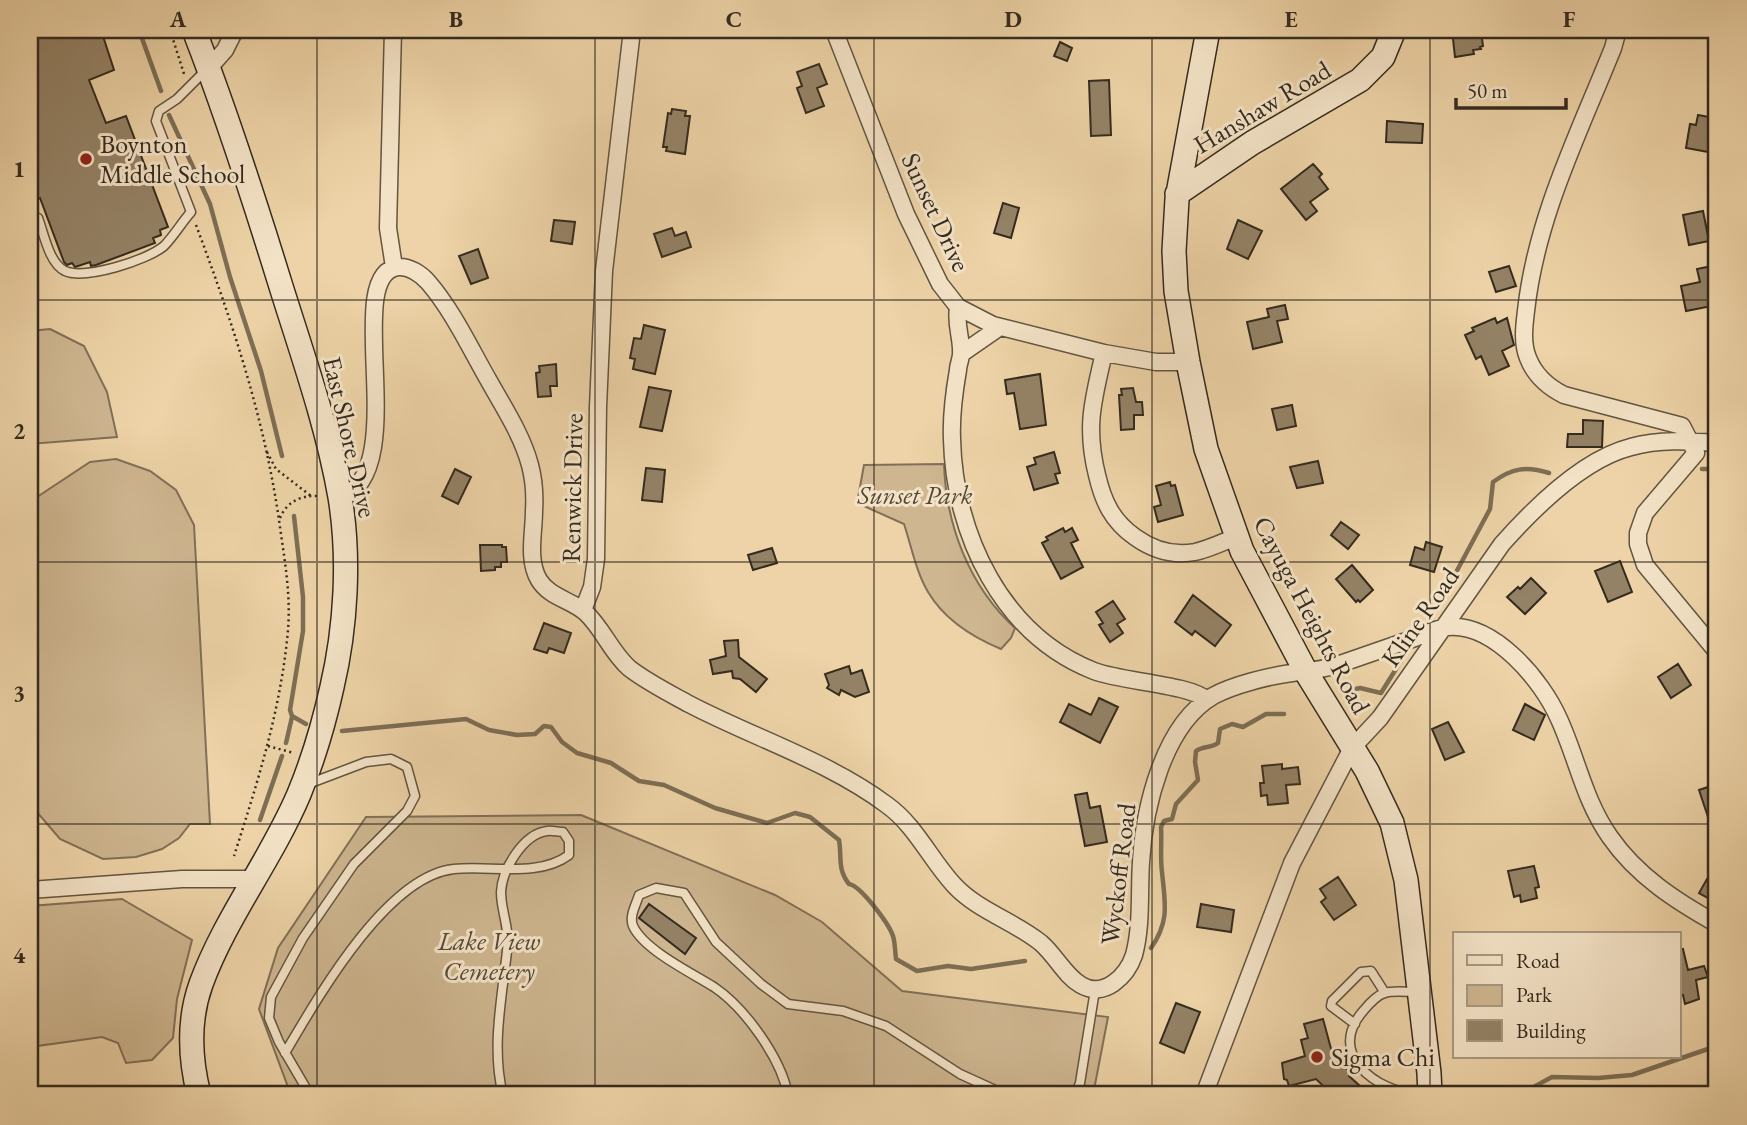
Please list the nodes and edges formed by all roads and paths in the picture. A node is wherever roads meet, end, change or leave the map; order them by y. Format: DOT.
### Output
graph roads {
  1 [pos="170,30"];
  2 [pos="194,30"];
  3 [pos="235,30"];
  4 [pos="393,30"];
  5 [pos="632,30"];
  6 [pos="834,30"];
  7 [pos="1208,30"];
  8 [pos="1394,30"];
  9 [pos="1618,30"];
  10 [pos="209,68"];
  11 [pos="188,87"];
  12 [pos="1177,194"];
  13 [pos="191,212"];
  14 [pos="30,220"];
  15 [pos="394,267"];
  16 [pos="958,307"];
  17 [pos="1000,327"];
  18 [pos="1104,353"];
  19 [pos="961,354"];
  20 [pos="1188,362"];
  21 [pos="1691,442"];
  22 [pos="1717,443"];
  23 [pos="265,447"];
  24 [pos="311,496"];
  25 [pos="331,497"];
  26 [pos="279,522"];
  27 [pos="1236,537"];
  28 [pos="583,610"];
  29 [pos="1446,627"];
  30 [pos="1717,652"];
  31 [pos="1306,672"];
  32 [pos="1207,700"];
  33 [pos="268,746"];
  34 [pos="1352,748"];
  35 [pos="301,755"];
  36 [pos="302,786"];
  37 [pos="234,856"];
  38 [pos="508,869"];
  39 [pos="255,879"];
  40 [pos="30,890"];
  41 [pos="1717,924"];
  42 [pos="1095,990"];
  43 [pos="1419,992"];
  44 [pos="1385,993"];
  45 [pos="1355,1024"];
  46 [pos="285,1053"];
  47 [pos="198,1095"];
  48 [pos="310,1095"];
  49 [pos="503,1095"];
  50 [pos="788,1095"];
  51 [pos="1006,1095"];
  52 [pos="1076,1095"];
  53 [pos="1204,1095"];
  54 [pos="1418,1095"];
  55 [pos="1430,1095"];
  1 -- 11 [label="path"];
  2 -- 10 [label="street, East Shore Drive"];
  3 -- 10 [label="street"];
  4 -- 15 [label="street"];
  5 -- 28 [label="street, Renwick Drive"];
  6 -- 16 [label="street, Sunset Drive"];
  7 -- 12 [label="street, Cayuga Heights Road"];
  8 -- 12 [label="street, Hanshaw Road"];
  9 -- 21 [label="street"];
  10 -- 11 [label="lane"];
  10 -- 25 [label="street, East Shore Drive"];
  11 -- 13 [label="lane"];
  12 -- 20 [label="street, Cayuga Heights Road"];
  13 -- 14 [label="lane"];
  13 -- 23 [label="path"];
  15 -- 25 [label="street"];
  15 -- 28 [label="street, Renwick Drive"];
  16 -- 17 [label="street, Sunset Drive"];
  16 -- 19 [label="street"];
  17 -- 18 [label="street, Sunset Drive"];
  17 -- 19 [label="street"];
  18 -- 20 [label="street, Sunset Drive"];
  18 -- 27 [label="street"];
  19 -- 32 [label="street"];
  20 -- 27 [label="street, Cayuga Heights Road"];
  21 -- 22 [label="street, Kline Road"];
  21 -- 29 [label="street, Kline Road"];
  21 -- 30 [label="street"];
  23 -- 24 [label="path"];
  23 -- 26 [label="path"];
  24 -- 25 [label="path"];
  24 -- 26 [label="path"];
  25 -- 36 [label="street, East Shore Drive"];
  26 -- 33 [label="path"];
  27 -- 31 [label="street, Cayuga Heights Road"];
  28 -- 42 [label="street"];
  29 -- 31 [label="street, Wyckoff Road"];
  29 -- 34 [label="street, Kline Road"];
  29 -- 41 [label="street"];
  31 -- 32 [label="street, Wyckoff Road"];
  31 -- 34 [label="street, Cayuga Heights Road"];
  32 -- 42 [label="street, Wyckoff Road"];
  33 -- 35 [label="path"];
  33 -- 37 [label="path"];
  34 -- 43 [label="street, Cayuga Heights Road"];
  34 -- 53 [label="street, Kline Road"];
  36 -- 39 [label="street, East Shore Drive"];
  36 -- 46 [label="lane"];
  38 -- 38 [label="lane"];
  38 -- 46 [label="lane"];
  38 -- 49 [label="lane"];
  39 -- 40 [label="street"];
  39 -- 47 [label="street, East Shore Drive"];
  42 -- 52 [label="lane"];
  43 -- 44 [label="lane"];
  43 -- 55 [label="street, Cayuga Heights Road"];
  44 -- 45 [label="lane"];
  44 -- 45 [label="lane"];
  45 -- 54 [label="lane"];
  46 -- 48 [label="lane"];
  50 -- 51 [label="lane"];
}
